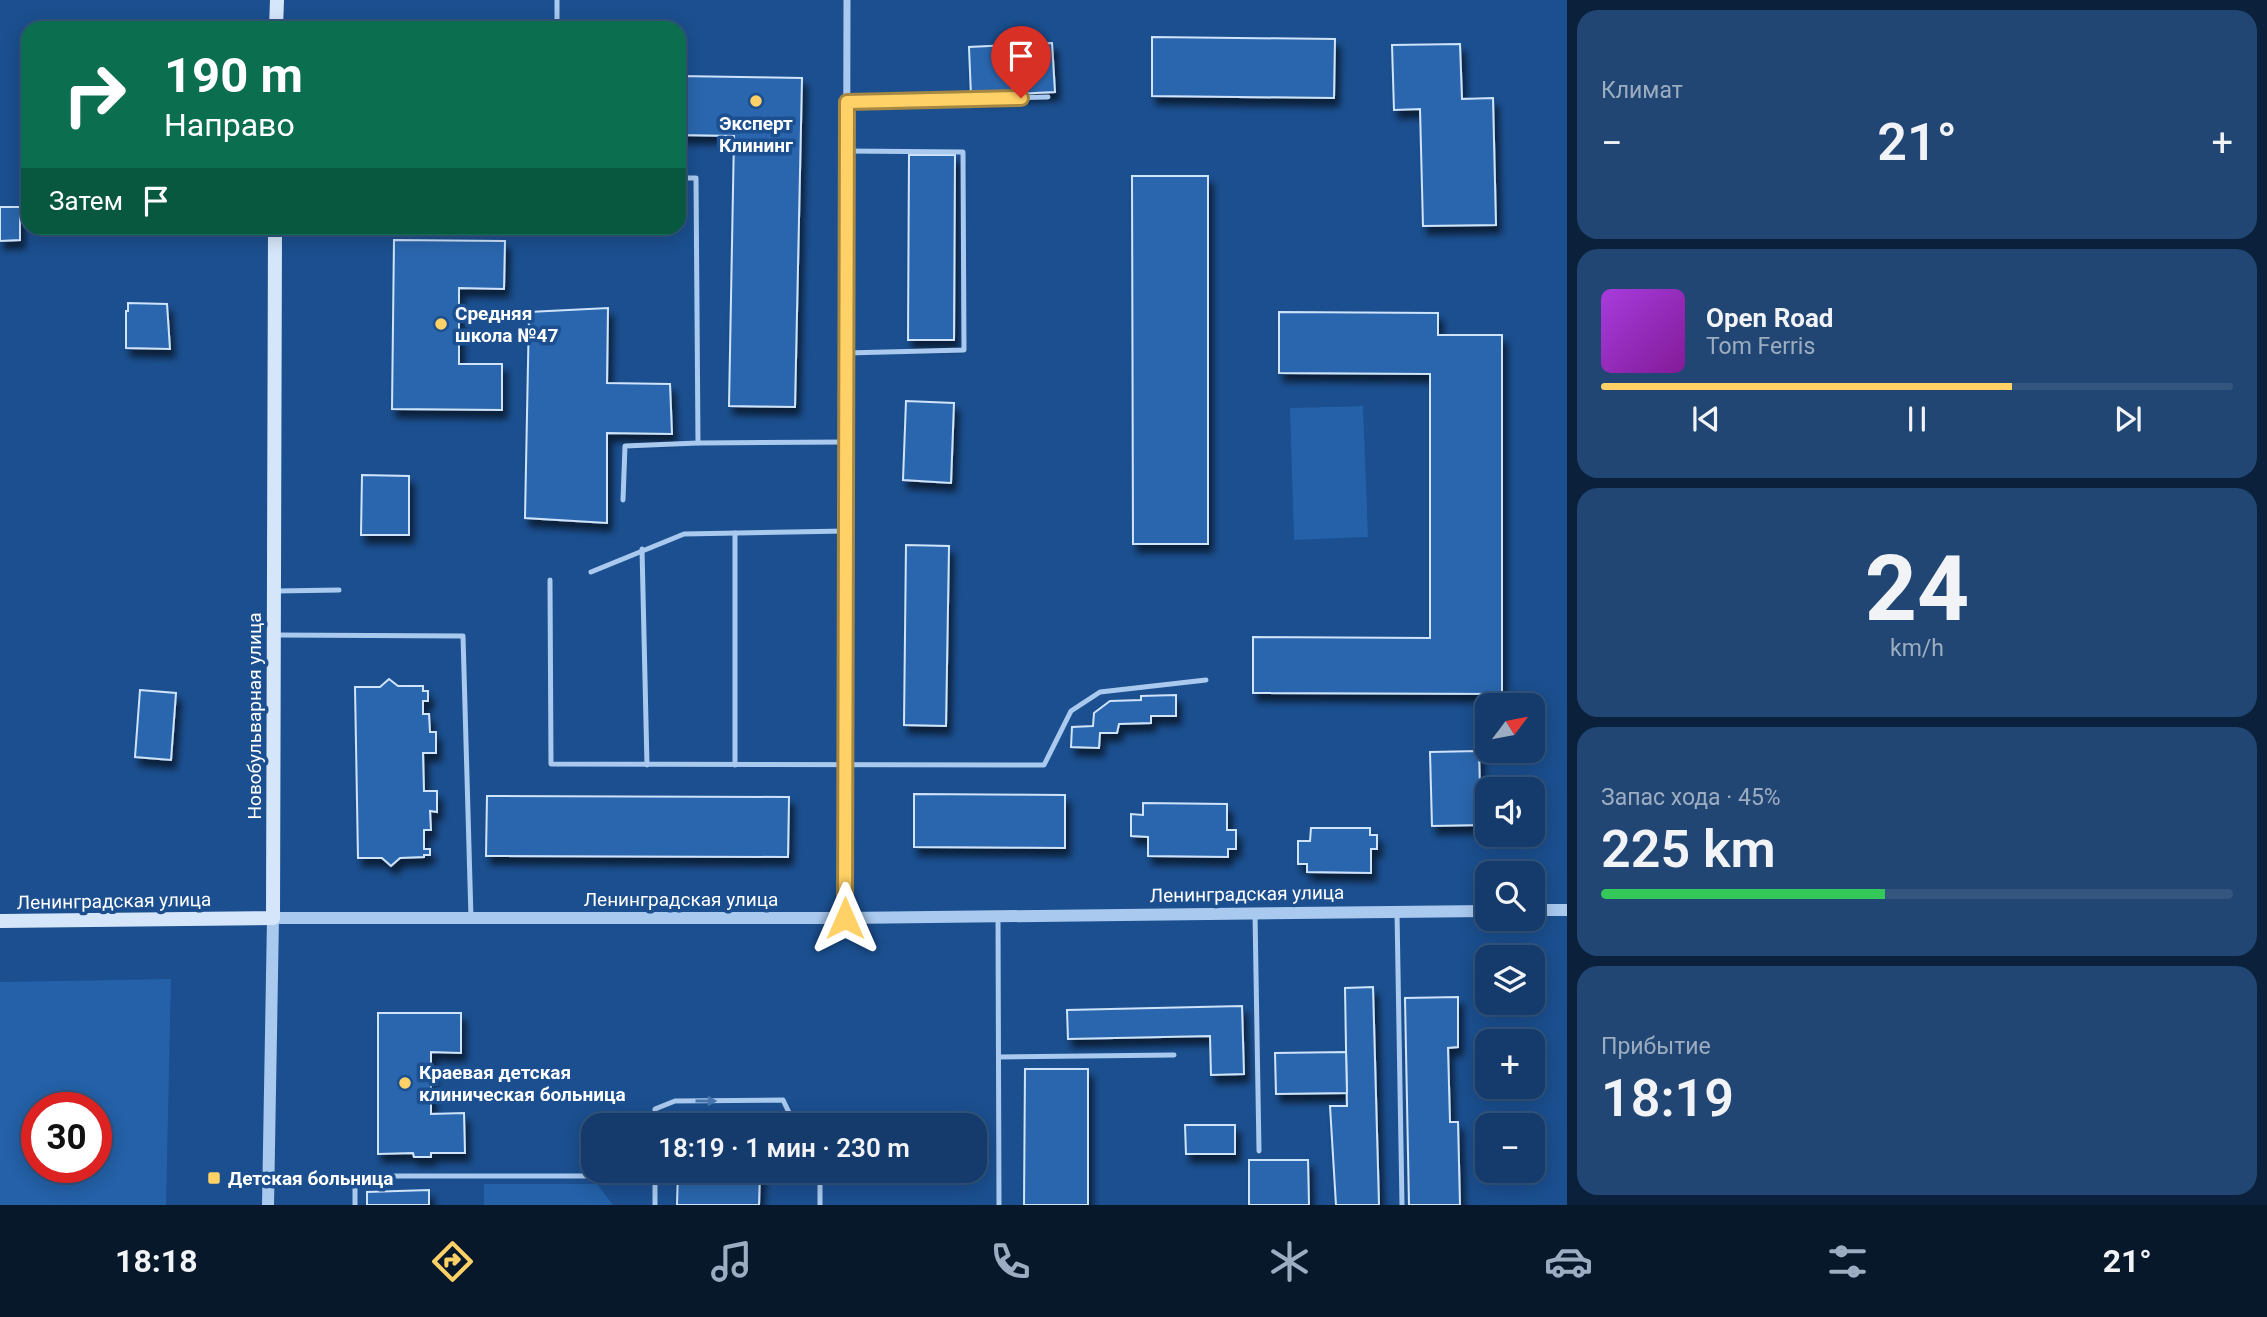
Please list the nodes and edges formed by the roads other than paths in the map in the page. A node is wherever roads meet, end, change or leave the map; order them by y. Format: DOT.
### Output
graph roads {
  1 [pos="277,0"];
  2 [pos="557,0"];
  3 [pos="848,0"];
  4 [pos="276,21"];
  5 [pos="557,21"];
  6 [pos="1048,97"];
  7 [pos="847,102"];
  8 [pos="847,151"];
  9 [pos="686,178"];
  10 [pos="275,235"];
  11 [pos="846,353"];
  12 [pos="846,442"];
  13 [pos="698,443"];
  14 [pos="622,500"];
  15 [pos="846,531"];
  16 [pos="735,533"];
  17 [pos="642,549"];
  18 [pos="591,572"];
  19 [pos="550,580"];
  20 [pos="339,590"];
  21 [pos="274,591"];
  22 [pos="274,635"];
  23 [pos="1206,680"];
  24 [pos="647,765"];
  25 [pos="735,765"];
  26 [pos="845,765"];
  27 [pos="1545,910"];
  28 [pos="1567,910"];
  29 [pos="1475,911"];
  30 [pos="1397,912"];
  31 [pos="1255,914"];
  32 [pos="998,917"];
  33 [pos="272,918"];
  34 [pos="471,918"];
  35 [pos="845,918"];
  36 [pos="0,921"];
  37 [pos="1174,1055"];
  38 [pos="999,1057"];
  39 [pos="655,1113"];
  40 [pos="789,1113"];
  41 [pos="1259,1151"];
  42 [pos="581,1174"];
  43 [pos="655,1183"];
  44 [pos="820,1183"];
  45 [pos="268,1205"];
  46 [pos="355,1205"];
  47 [pos="655,1205"];
  48 [pos="820,1205"];
  49 [pos="999,1205"];
  50 [pos="1402,1205"];
  1 -- 4 [label="main road"];
  2 -- 5 [label="lane"];
  3 -- 7 [label="street"];
  6 -- 7 [label="lane"];
  7 -- 8 [label="street"];
  8 -- 11 [label="street"];
  8 -- 11 [label="lane"];
  9 -- 13 [label="lane"];
  10 -- 21 [label="main road, Новобульварная улица"];
  11 -- 12 [label="street"];
  12 -- 13 [label="lane"];
  12 -- 15 [label="street"];
  13 -- 14 [label="lane"];
  15 -- 16 [label="lane"];
  15 -- 26 [label="street"];
  16 -- 17 [label="lane"];
  16 -- 25 [label="lane"];
  17 -- 18 [label="lane"];
  17 -- 24 [label="lane"];
  19 -- 24 [label="lane"];
  20 -- 21 [label="lane"];
  21 -- 22 [label="main road, Новобульварная улица"];
  22 -- 33 [label="main road, Новобульварная улица"];
  22 -- 34 [label="lane"];
  23 -- 26 [label="lane"];
  24 -- 25 [label="lane"];
  25 -- 26 [label="lane"];
  26 -- 35 [label="street"];
  27 -- 28 [label="street"];
  29 -- 30 [label="street, Ленинградская улица"];
  30 -- 31 [label="street, Ленинградская улица"];
  30 -- 50 [label="lane"];
  31 -- 32 [label="street, Ленинградская улица"];
  31 -- 41 [label="lane"];
  32 -- 35 [label="street, Ленинградская улица"];
  32 -- 38 [label="lane"];
  33 -- 34 [label="street, Ленинградская улица"];
  33 -- 36 [label="main road, Ленинградская улица"];
  33 -- 45 [label="street, Новобульварная улица"];
  34 -- 35 [label="street, Ленинградская улица"];
  37 -- 38 [label="lane"];
  38 -- 49 [label="lane"];
  39 -- 40 [label="lane, one-way"];
  42 -- 46 [label="lane"];
  43 -- 47 [label="lane"];
  44 -- 48 [label="lane"];
}
